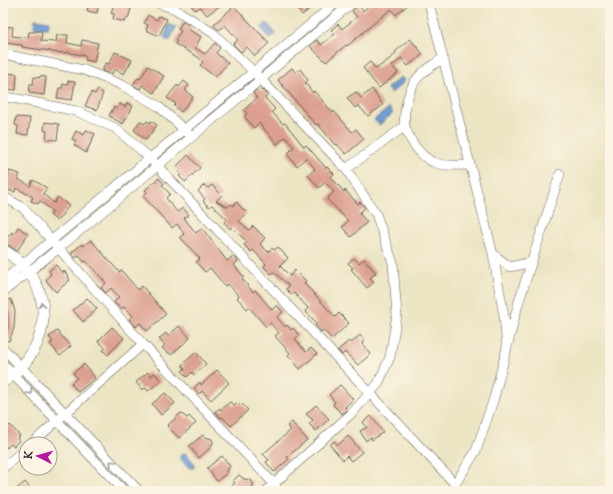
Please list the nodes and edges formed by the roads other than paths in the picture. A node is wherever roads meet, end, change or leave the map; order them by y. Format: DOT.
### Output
graph roads {
  1 [pos="158,3"];
  2 [pos="352,3"];
  3 [pos="429,3"];
  4 [pos="333,4"];
  5 [pos="340,13"];
  6 [pos="3,54"];
  7 [pos="443,58"];
  8 [pos="254,72"];
  9 [pos="261,79"];
  10 [pos="3,97"];
  11 [pos="405,126"];
  12 [pos="184,128"];
  13 [pos="192,137"];
  14 [pos="150,158"];
  15 [pos="158,165"];
  16 [pos="470,165"];
  17 [pos="346,169"];
  18 [pos="560,174"];
  19 [pos="3,196"];
  20 [pos="52,240"];
  21 [pos="59,248"];
  22 [pos="3,250"];
  23 [pos="493,254"];
  24 [pos="532,262"];
  25 [pos="26,268"];
  26 [pos="3,281"];
  27 [pos="3,292"];
  28 [pos="143,344"];
  29 [pos="3,348"];
  30 [pos="507,348"];
  31 [pos="3,364"];
  32 [pos="21,366"];
  33 [pos="13,375"];
  34 [pos="3,382"];
  35 [pos="370,393"];
  36 [pos="66,414"];
  37 [pos="58,421"];
  38 [pos="40,436"];
  39 [pos="18,455"];
  40 [pos="3,468"];
  41 [pos="276,488"];
  42 [pos="454,488"];
  43 [pos="124,491"];
  44 [pos="139,491"];
  45 [pos="266,491"];
  1 -- 8 [label="street"];
  2 -- 5 [label="street"];
  3 -- 7 [label="street"];
  4 -- 5 [label="street"];
  4 -- 8 [label="street"];
  5 -- 9 [label="street"];
  6 -- 12 [label="street"];
  7 -- 11 [label="street"];
  7 -- 16 [label="street"];
  8 -- 9 [label="street"];
  8 -- 12 [label="street"];
  9 -- 13 [label="street"];
  9 -- 17 [label="street"];
  10 -- 14 [label="street"];
  11 -- 16 [label="street"];
  11 -- 17 [label="street"];
  12 -- 13 [label="street"];
  12 -- 14 [label="street"];
  13 -- 15 [label="street"];
  14 -- 15 [label="street"];
  14 -- 20 [label="street"];
  15 -- 21 [label="street"];
  15 -- 35 [label="street"];
  16 -- 23 [label="street"];
  17 -- 35 [label="street"];
  18 -- 24 [label="street"];
  19 -- 20 [label="street"];
  20 -- 21 [label="street"];
  20 -- 25 [label="street"];
  21 -- 25 [label="street"];
  21 -- 28 [label="street"];
  22 -- 25 [label="street"];
  23 -- 24 [label="street"];
  23 -- 30 [label="street"];
  24 -- 30 [label="street"];
  25 -- 26 [label="street"];
  25 -- 27 [label="street"];
  32 -- 25 [label="street, one-way"];
  28 -- 36 [label="street"];
  28 -- 41 [label="street"];
  29 -- 32 [label="street"];
  30 -- 42 [label="street"];
  31 -- 33 [label="street"];
  32 -- 33 [label="street"];
  32 -- 36 [label="street"];
  33 -- 34 [label="street"];
  33 -- 37 [label="street, one-way"];
  35 -- 41 [label="street"];
  35 -- 42 [label="street"];
  36 -- 37 [label="street"];
  44 -- 36 [label="street, one-way"];
  37 -- 38 [label="street"];
  37 -- 43 [label="street"];
  39 -- 40 [label="street"];
  41 -- 45 [label="street"];
}
